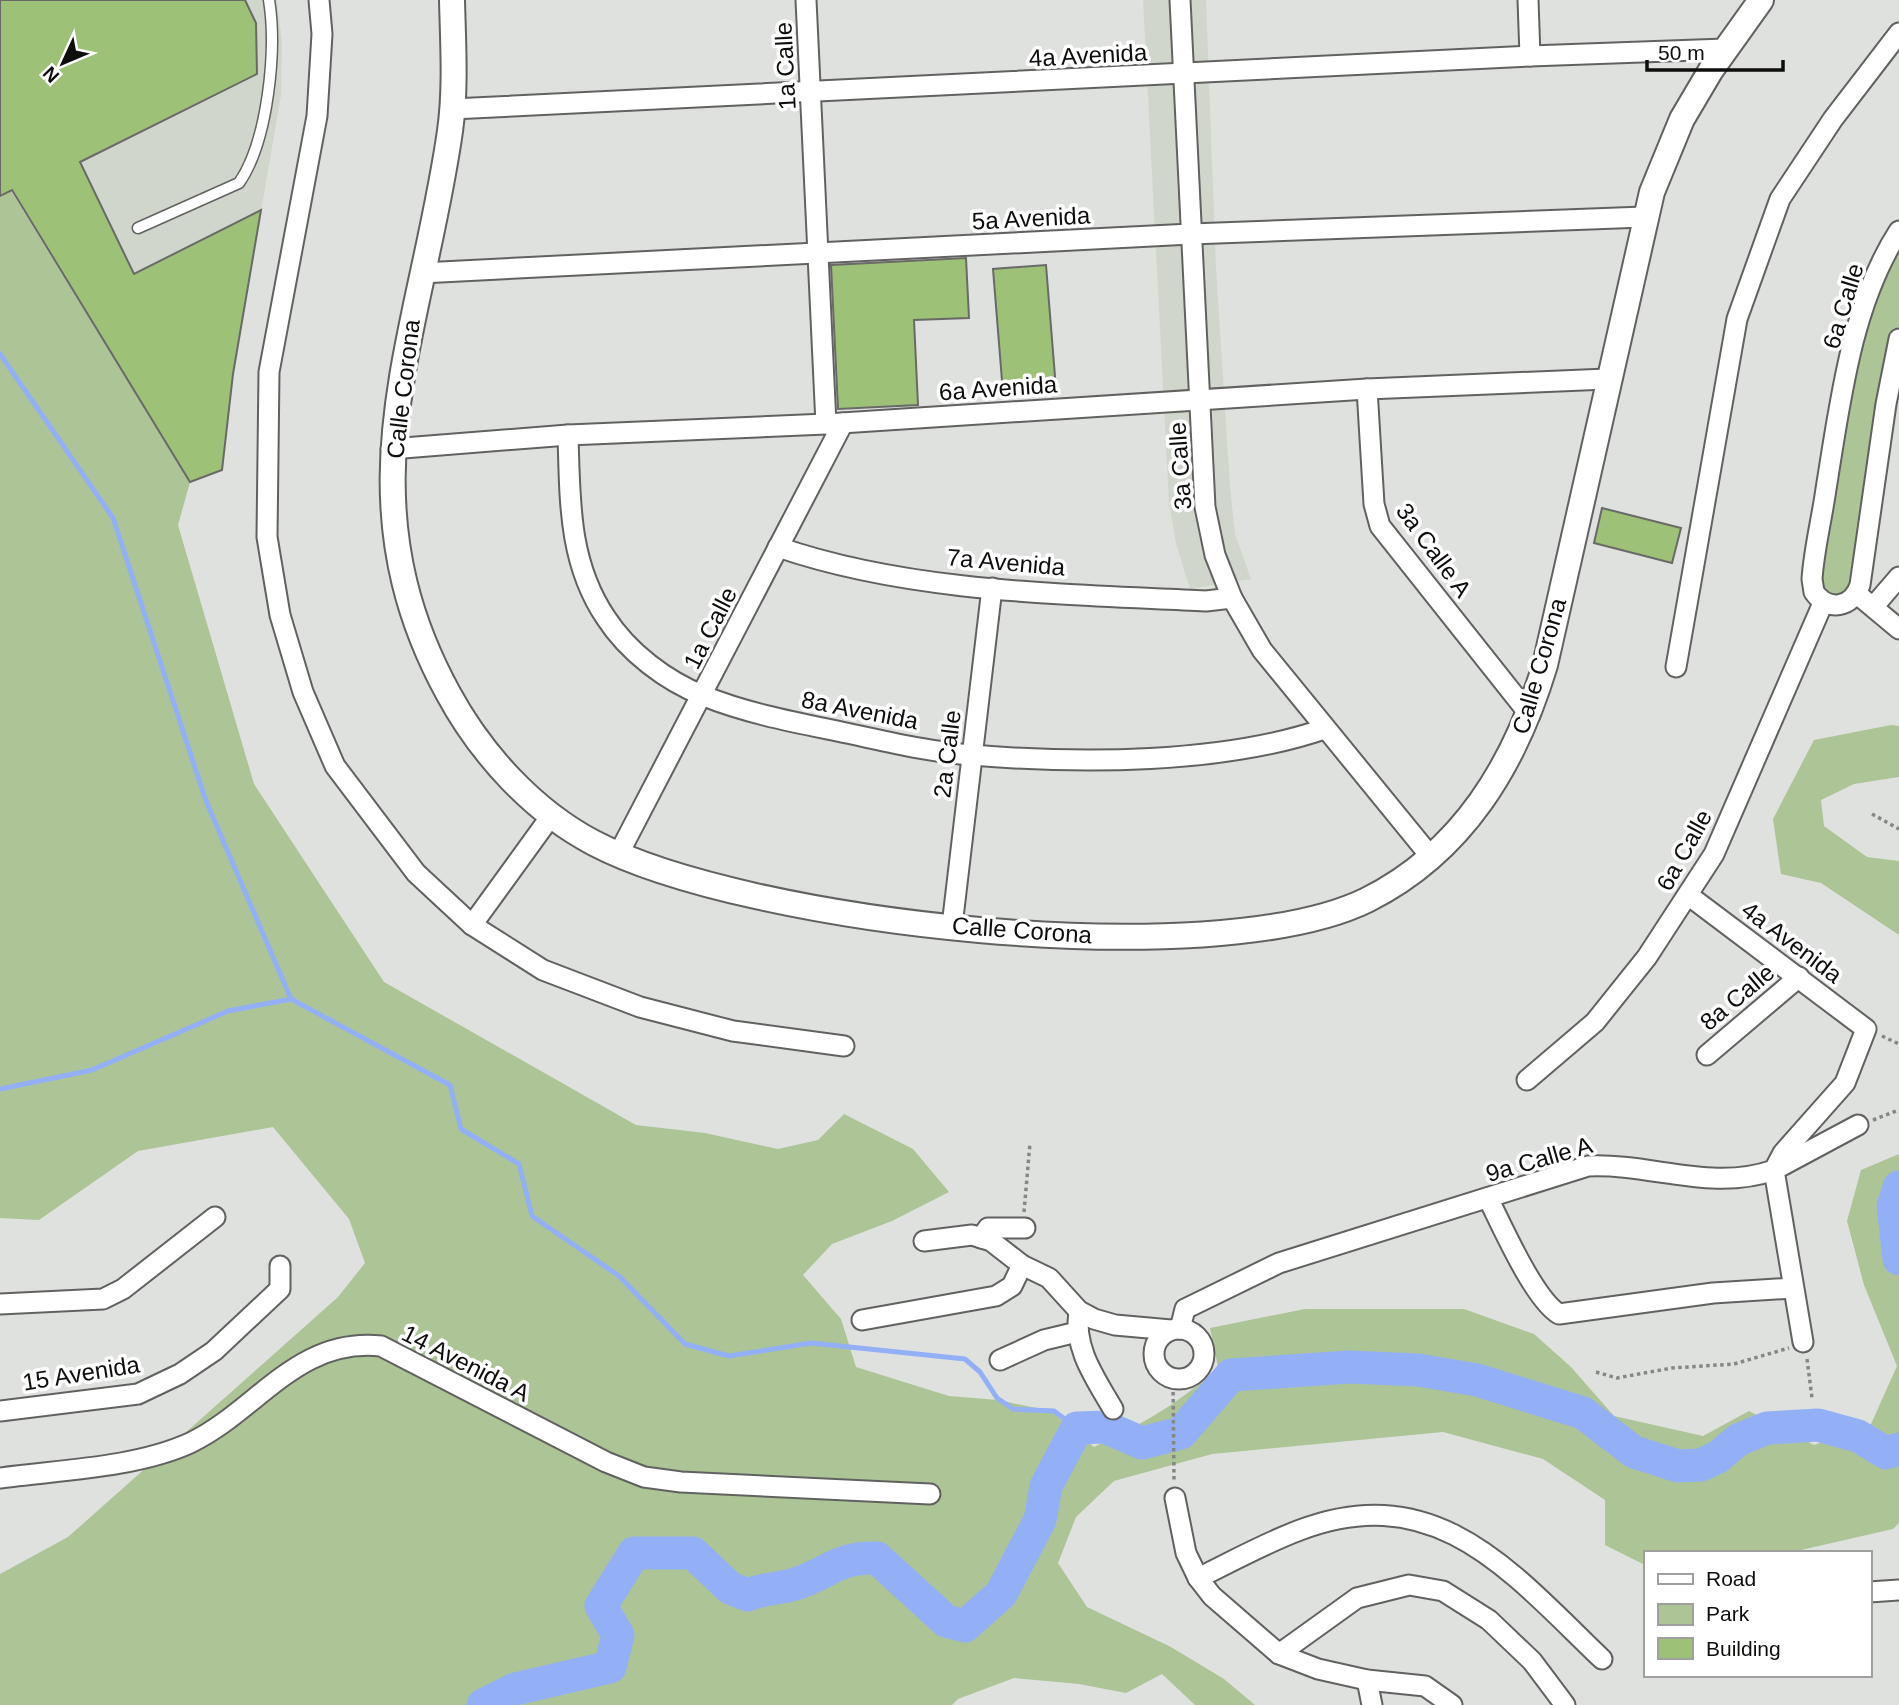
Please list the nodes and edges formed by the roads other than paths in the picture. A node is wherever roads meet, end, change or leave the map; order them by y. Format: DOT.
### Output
graph roads {
  1 [pos="269,0"];
  2 [pos="319,0"];
  3 [pos="452,0"];
  4 [pos="806,0"];
  5 [pos="1180,0"];
  6 [pos="1528,0"];
  7 [pos="1760,0"];
  8 [pos="1899,33"];
  9 [pos="1725,49"];
  10 [pos="1530,56"];
  11 [pos="1184,75"];
  12 [pos="811,92"];
  13 [pos="452,109"];
  14 [pos="1644,217"];
  15 [pos="138,228"];
  16 [pos="1899,231"];
  17 [pos="1191,234"];
  18 [pos="819,253"];
  19 [pos="421,273"];
  20 [pos="1899,339"];
  21 [pos="1607,379"];
  22 [pos="1367,388"];
  23 [pos="1200,399"];
  24 [pos="834,423"];
  25 [pos="568,435"];
  26 [pos="391,449"];
  27 [pos="778,547"];
  28 [pos="1899,577"];
  29 [pos="992,587"];
  30 [pos="1857,594"];
  31 [pos="1232,598"];
  32 [pos="1823,603"];
  33 [pos="1874,606"];
  34 [pos="1899,629"];
  35 [pos="1676,667"];
  36 [pos="703,696"];
  37 [pos="1530,715"];
  38 [pos="1324,729"];
  39 [pos="971,755"];
  40 [pos="551,816"];
  41 [pos="618,855"];
  42 [pos="1431,857"];
  43 [pos="1688,895"];
  44 [pos="472,925"];
  45 [pos="951,926"];
  46 [pos="1799,977"];
  47 [pos="844,1046"];
  48 [pos="1707,1055"];
  49 [pos="1527,1080"];
  50 [pos="1858,1125"];
  51 [pos="1774,1170"];
  52 [pos="1488,1198"];
  53 [pos="215,1217"];
  54 [pos="1025,1228"];
  55 [pos="981,1238"];
  56 [pos="924,1241"];
  57 [pos="1022,1265"];
  58 [pos="280,1266"];
  59 [pos="1793,1288"];
  60 [pos="0,1304"];
  61 [pos="1079,1311"];
  62 [pos="862,1320"];
  63 [pos="1175,1329"];
  64 [pos="1077,1332"];
  65 [pos="1803,1342"];
  66 [pos="1000,1360"];
  67 [pos="1113,1409"];
  68 [pos="0,1411"];
  69 [pos="0,1478"];
  70 [pos="930,1494"];
  71 [pos="1175,1498"];
  72 [pos="1198,1578"];
  73 [pos="1899,1590"];
  74 [pos="1871,1592"];
  75 [pos="1279,1654"];
  76 [pos="1602,1659"];
  77 [pos="1367,1680"];
  78 [pos="1372,1705"];
  79 [pos="1452,1705"];
  80 [pos="1565,1705"];
  1 -- 15 [label="lane"];
  2 -- 44 [label="street"];
  3 -- 13 [label="street, Calle Corona"];
  4 -- 12 [label="street, 1a Calle"];
  5 -- 11 [label="street, 3a Calle"];
  6 -- 10 [label="street"];
  7 -- 9 [label="street, Calle Corona"];
  8 -- 35 [label="street"];
  9 -- 10 [label="street, 4a Avenida"];
  9 -- 14 [label="street, Calle Corona"];
  10 -- 11 [label="street, 4a Avenida"];
  11 -- 12 [label="street, 4a Avenida"];
  11 -- 17 [label="street, 3a Calle"];
  12 -- 13 [label="street, 4a Avenida"];
  12 -- 18 [label="street, 1a Calle"];
  13 -- 19 [label="street, Calle Corona"];
  14 -- 17 [label="street, 5a Avenida"];
  14 -- 21 [label="street, Calle Corona"];
  16 -- 32 [label="street, 6a Calle"];
  17 -- 18 [label="street, 5a Avenida"];
  17 -- 23 [label="street, 3a Calle"];
  18 -- 19 [label="street, 5a Avenida"];
  18 -- 24 [label="street, 1a Calle"];
  19 -- 26 [label="street, Calle Corona"];
  20 -- 30 [label="street"];
  21 -- 22 [label="street, 6a Avenida"];
  21 -- 37 [label="street, Calle Corona"];
  22 -- 23 [label="street, 6a Avenida"];
  22 -- 37 [label="street, 3a Calle A"];
  23 -- 24 [label="street, 6a Avenida"];
  23 -- 31 [label="street, 3a Calle"];
  24 -- 25 [label="street, 6a Avenida"];
  24 -- 27 [label="street, 1a Calle"];
  25 -- 26 [label="street, 6a Avenida"];
  25 -- 36 [label="street, 8a Avenida"];
  26 -- 40 [label="street, Calle Corona"];
  27 -- 29 [label="street, 7a Avenida"];
  27 -- 36 [label="street, 1a Calle"];
  28 -- 33 [label="street"];
  29 -- 31 [label="street, 7a Avenida"];
  29 -- 39 [label="street, 2a Calle"];
  30 -- 32 [label="street"];
  30 -- 33 [label="street"];
  31 -- 38 [label="street, 3a Calle"];
  32 -- 43 [label="street, 6a Calle"];
  33 -- 34 [label="street"];
  36 -- 39 [label="street, 8a Avenida"];
  36 -- 41 [label="street, 1a Calle"];
  37 -- 42 [label="street, Calle Corona"];
  38 -- 39 [label="street, 8a Avenida"];
  38 -- 42 [label="street, 3a Calle"];
  39 -- 45 [label="street, 2a Calle"];
  40 -- 41 [label="street, Calle Corona"];
  40 -- 44 [label="street"];
  41 -- 45 [label="street, Calle Corona"];
  42 -- 45 [label="street, Calle Corona"];
  43 -- 46 [label="street, 4a Avenida"];
  43 -- 49 [label="street, 6a Calle"];
  44 -- 47 [label="street"];
  46 -- 48 [label="street, 8a Calle"];
  46 -- 51 [label="street, 4a Avenida"];
  50 -- 51 [label="street, 9a Calle A"];
  51 -- 52 [label="street, 9a Calle A"];
  51 -- 59 [label="street"];
  52 -- 59 [label="street"];
  52 -- 63 [label="street, 9a Calle A"];
  53 -- 60 [label="street"];
  54 -- 55 [label="street"];
  55 -- 56 [label="street"];
  55 -- 57 [label="street"];
  57 -- 61 [label="street"];
  57 -- 62 [label="street"];
  58 -- 68 [label="street, 15 Avenida"];
  59 -- 65 [label="street"];
  61 -- 63 [label="street"];
  61 -- 64 [label="street"];
  63 -- 63 [label="street"];
  64 -- 66 [label="street"];
  64 -- 67 [label="street"];
  69 -- 70 [label="street, 14 Avenida A"];
  71 -- 72 [label="street"];
  72 -- 75 [label="street"];
  72 -- 76 [label="street"];
  73 -- 74 [label="street"];
  75 -- 77 [label="street"];
  75 -- 80 [label="street"];
  77 -- 78 [label="street"];
  77 -- 79 [label="street"];
}
